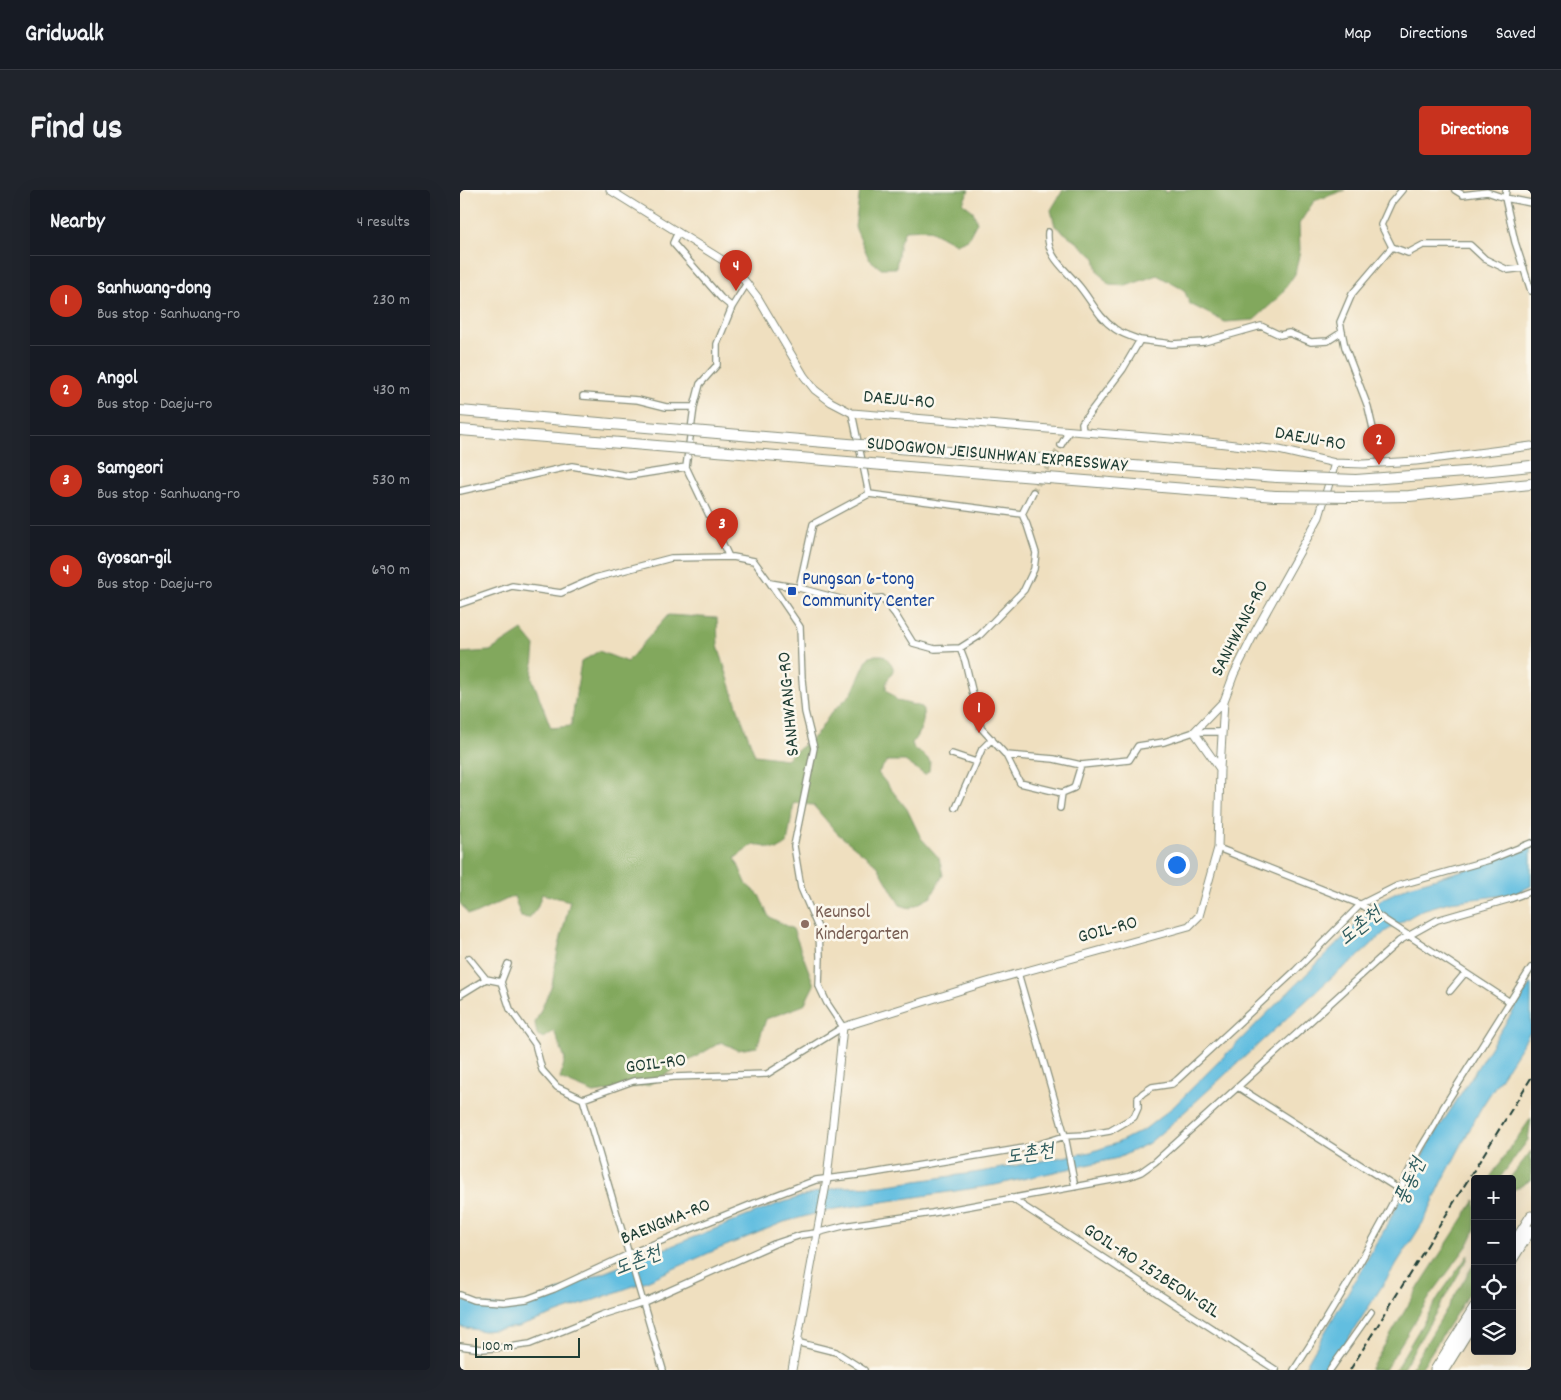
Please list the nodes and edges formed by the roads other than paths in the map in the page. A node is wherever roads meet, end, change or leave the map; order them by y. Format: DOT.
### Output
graph roads {
  1 [pos="610,190"];
  2 [pos="1402,190"];
  3 [pos="1455,190"];
  4 [pos="1506,190"];
  5 [pos="1505,198"];
  6 [pos="1531,202"];
  7 [pos="678,232"];
  8 [pos="1048,232"];
  9 [pos="1392,247"];
  10 [pos="1524,268"];
  11 [pos="1528,276"];
  12 [pos="747,284"];
  13 [pos="1531,291"];
  14 [pos="732,307"];
  15 [pos="1342,332"];
  16 [pos="1140,340"];
  17 [pos="582,396"];
  18 [pos="694,407"];
  19 [pos="460,411"];
  20 [pos="852,413"];
  21 [pos="460,430"];
  22 [pos="1069,431"];
  23 [pos="1083,432"];
  24 [pos="1060,445"];
  25 [pos="1531,446"];
  26 [pos="1336,463"];
  27 [pos="1381,463"];
  28 [pos="1531,466"];
  29 [pos="686,467"];
  30 [pos="1531,484"];
  31 [pos="460,491"];
  32 [pos="1033,492"];
  33 [pos="869,494"];
  34 [pos="1022,514"];
  35 [pos="729,558"];
  36 [pos="770,583"];
  37 [pos="799,588"];
  38 [pos="460,604"];
  39 [pos="960,648"];
  40 [pos="1224,701"];
  41 [pos="1194,732"];
  42 [pos="1222,732"];
  43 [pos="992,740"];
  44 [pos="952,754"];
  45 [pos="1006,754"];
  46 [pos="976,762"];
  47 [pos="1082,765"];
  48 [pos="1220,769"];
  49 [pos="1062,793"];
  50 [pos="956,808"];
  51 [pos="1060,808"];
  52 [pos="1531,843"];
  53 [pos="1218,848"];
  54 [pos="1531,891"];
  55 [pos="1362,904"];
  56 [pos="1409,934"];
  57 [pos="468,958"];
  58 [pos="508,964"];
  59 [pos="1531,968"];
  60 [pos="1018,973"];
  61 [pos="1465,973"];
  62 [pos="486,979"];
  63 [pos="501,982"];
  64 [pos="1450,991"];
  65 [pos="460,995"];
  66 [pos="1510,1002"];
  67 [pos="843,1027"];
  68 [pos="1238,1087"];
  69 [pos="583,1099"];
  70 [pos="1066,1138"];
  71 [pos="826,1182"];
  72 [pos="1075,1187"];
  73 [pos="1400,1190"];
  74 [pos="1011,1198"];
  75 [pos="1531,1216"];
  76 [pos="1531,1230"];
  77 [pos="816,1233"];
  78 [pos="1516,1240"];
  79 [pos="1516,1254"];
  80 [pos="629,1256"];
  81 [pos="460,1295"];
  82 [pos="644,1302"];
  83 [pos="1473,1310"];
  84 [pos="1371,1312"];
  85 [pos="1471,1326"];
  86 [pos="796,1342"];
  87 [pos="460,1346"];
  88 [pos="663,1370"];
  89 [pos="792,1370"];
  90 [pos="864,1370"];
  91 [pos="1276,1370"];
  92 [pos="1294,1370"];
  93 [pos="1330,1370"];
  94 [pos="1435,1370"];
  95 [pos="1444,1370"];
  1 -- 7 [label="street, DAEJU-RO"];
  2 -- 9 [label="street"];
  3 -- 5 [label="street"];
  4 -- 5 [label="street"];
  5 -- 6 [label="street"];
  5 -- 10 [label="street"];
  7 -- 12 [label="street, DAEJU-RO"];
  7 -- 14 [label="street"];
  8 -- 16 [label="street"];
  9 -- 10 [label="street"];
  9 -- 15 [label="street"];
  10 -- 11 [label="street"];
  11 -- 13 [label="street"];
  12 -- 14 [label="street"];
  12 -- 20 [label="street, DAEJU-RO"];
  14 -- 18 [label="street"];
  15 -- 16 [label="street"];
  15 -- 27 [label="street"];
  16 -- 23 [label="street"];
  17 -- 18 [label="street"];
  18 -- 29 [label="street"];
  19 -- 28 [label="highway, SUDOGWON JE1SUNHWAN EXPRESSWAY, bridge"];
  20 -- 22 [label="street, DAEJU-RO"];
  20 -- 33 [label="street"];
  21 -- 30 [label="highway, SUDOGWON JE1SUNHWAN EXPRESSWAY, bridge"];
  22 -- 23 [label="street, DAEJU-RO"];
  22 -- 24 [label="street"];
  23 -- 26 [label="street, DAEJU-RO"];
  25 -- 27 [label="street, DAEJU-RO"];
  26 -- 27 [label="street, DAEJU-RO"];
  26 -- 40 [label="street, SANHWANG-RO"];
  29 -- 31 [label="street"];
  29 -- 35 [label="street"];
  32 -- 34 [label="street"];
  33 -- 34 [label="street"];
  33 -- 37 [label="street"];
  34 -- 39 [label="street"];
  35 -- 36 [label="street, SANHWANG-RO"];
  35 -- 38 [label="street, SANHWANG-RO"];
  36 -- 37 [label="street"];
  36 -- 67 [label="street, SANHWANG-RO"];
  37 -- 39 [label="street"];
  39 -- 43 [label="street"];
  40 -- 41 [label="street"];
  40 -- 42 [label="street, SANHWANG-RO"];
  41 -- 42 [label="street"];
  41 -- 47 [label="street"];
  41 -- 48 [label="street"];
  42 -- 48 [label="street, GOIL-RO"];
  43 -- 45 [label="street"];
  43 -- 46 [label="street"];
  44 -- 46 [label="street"];
  45 -- 47 [label="street"];
  45 -- 49 [label="street"];
  46 -- 50 [label="street"];
  47 -- 49 [label="street"];
  48 -- 53 [label="street, GOIL-RO"];
  49 -- 51 [label="street"];
  52 -- 55 [label="street"];
  53 -- 55 [label="street"];
  53 -- 60 [label="street, GOIL-RO"];
  54 -- 56 [label="street"];
  55 -- 56 [label="street"];
  55 -- 70 [label="street, BAENGMA-RO"];
  56 -- 61 [label="street"];
  56 -- 68 [label="street"];
  57 -- 62 [label="street"];
  58 -- 63 [label="street"];
  59 -- 66 [label="street"];
  60 -- 67 [label="street, GOIL-RO"];
  60 -- 70 [label="street"];
  61 -- 64 [label="street"];
  61 -- 66 [label="street"];
  62 -- 63 [label="street"];
  62 -- 65 [label="street"];
  63 -- 69 [label="street"];
  66 -- 73 [label="street"];
  67 -- 69 [label="street, GOIL-RO"];
  67 -- 71 [label="street"];
  68 -- 72 [label="street"];
  68 -- 73 [label="street"];
  69 -- 80 [label="street"];
  70 -- 71 [label="street, BAENGMA-RO"];
  70 -- 72 [label="street"];
  71 -- 77 [label="street"];
  71 -- 80 [label="street, BAENGMA-RO"];
  72 -- 74 [label="street"];
  73 -- 92 [label="street"];
  74 -- 77 [label="street"];
  74 -- 91 [label="street, GOIL-RO 252BEON-GIL"];
  75 -- 78 [label="main road"];
  76 -- 79 [label="main road"];
  77 -- 82 [label="street"];
  77 -- 86 [label="street"];
  80 -- 81 [label="street, BAENGMA-RO"];
  80 -- 82 [label="street"];
  82 -- 87 [label="street"];
  82 -- 88 [label="street"];
  83 -- 94 [label="main road"];
  84 -- 93 [label="street"];
  85 -- 95 [label="main road"];
  86 -- 89 [label="street"];
  86 -- 90 [label="street"];
}
